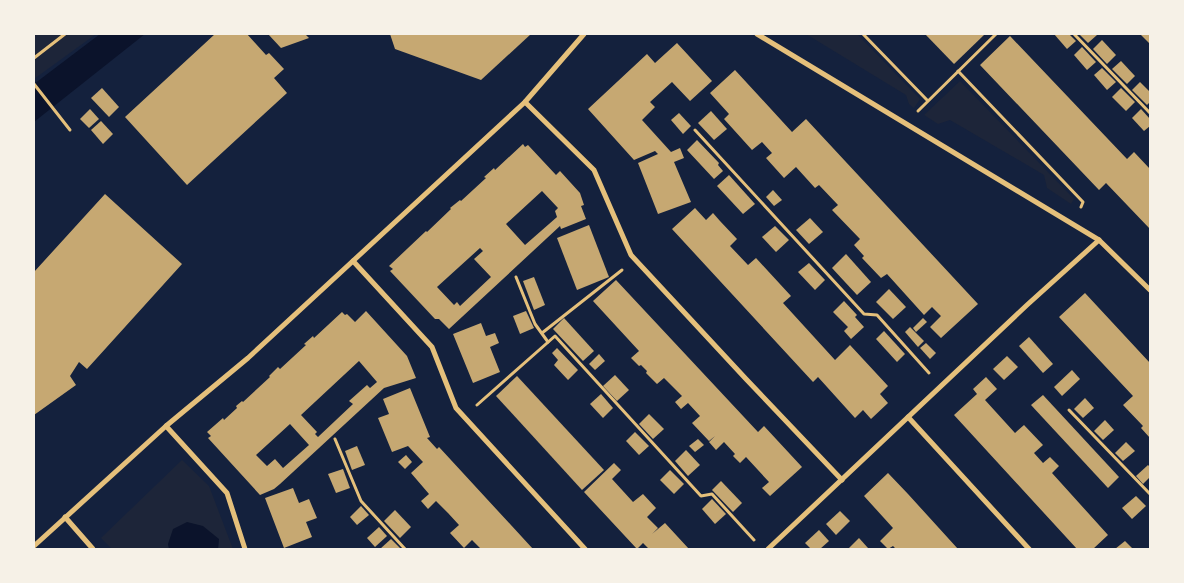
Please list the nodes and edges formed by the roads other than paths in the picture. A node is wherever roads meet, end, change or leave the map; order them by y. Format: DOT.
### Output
graph roads {
  1 [pos="584,34"];
  2 [pos="756,34"];
  3 [pos="525,102"];
  4 [pos="1099,240"];
  5 [pos="353,261"];
  6 [pos="1150,290"];
  7 [pos="908,417"];
  8 [pos="166,426"];
  9 [pos="842,480"];
  10 [pos="65,517"];
  11 [pos="34,546"];
  12 [pos="93,549"];
  13 [pos="245,549"];
  14 [pos="585,549"];
  15 [pos="768,549"];
  16 [pos="1029,549"];
  1 -- 3 [label="street"];
  2 -- 4 [label="street"];
  3 -- 5 [label="street"];
  3 -- 9 [label="street"];
  4 -- 6 [label="street"];
  4 -- 7 [label="street"];
  5 -- 8 [label="street"];
  5 -- 14 [label="street"];
  7 -- 9 [label="street"];
  7 -- 16 [label="street"];
  8 -- 10 [label="street"];
  8 -- 13 [label="street"];
  9 -- 15 [label="street"];
  10 -- 11 [label="street"];
  10 -- 12 [label="street"];
}
